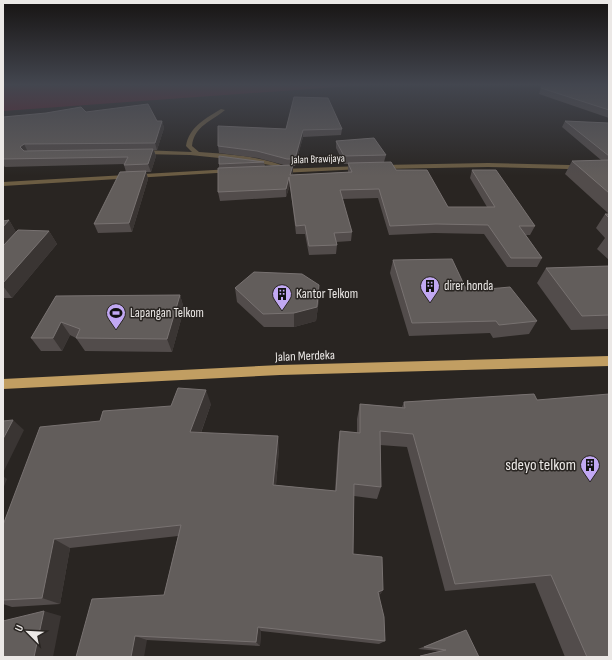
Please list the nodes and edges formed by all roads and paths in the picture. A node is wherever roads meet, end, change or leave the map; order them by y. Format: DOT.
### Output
graph roads {
  1 [pos="216,115"];
  2 [pos="135,153"];
  3 [pos="197,154"];
  4 [pos="609,168"];
  5 [pos="289,170"];
  6 [pos="238,171"];
  7 [pos="266,171"];
  8 [pos="3,184"];
  9 [pos="609,361"];
  10 [pos="3,384"];
  1 -- 3 [label="street"];
  2 -- 3 [label="street"];
  3 -- 5 [label="street"];
  4 -- 5 [label="street, Jalan Brawijaya"];
  5 -- 7 [label="street, Jalan Brawijaya"];
  6 -- 8 [label="street"];
  9 -- 10 [label="highway, Jalan Merdeka"];
}
